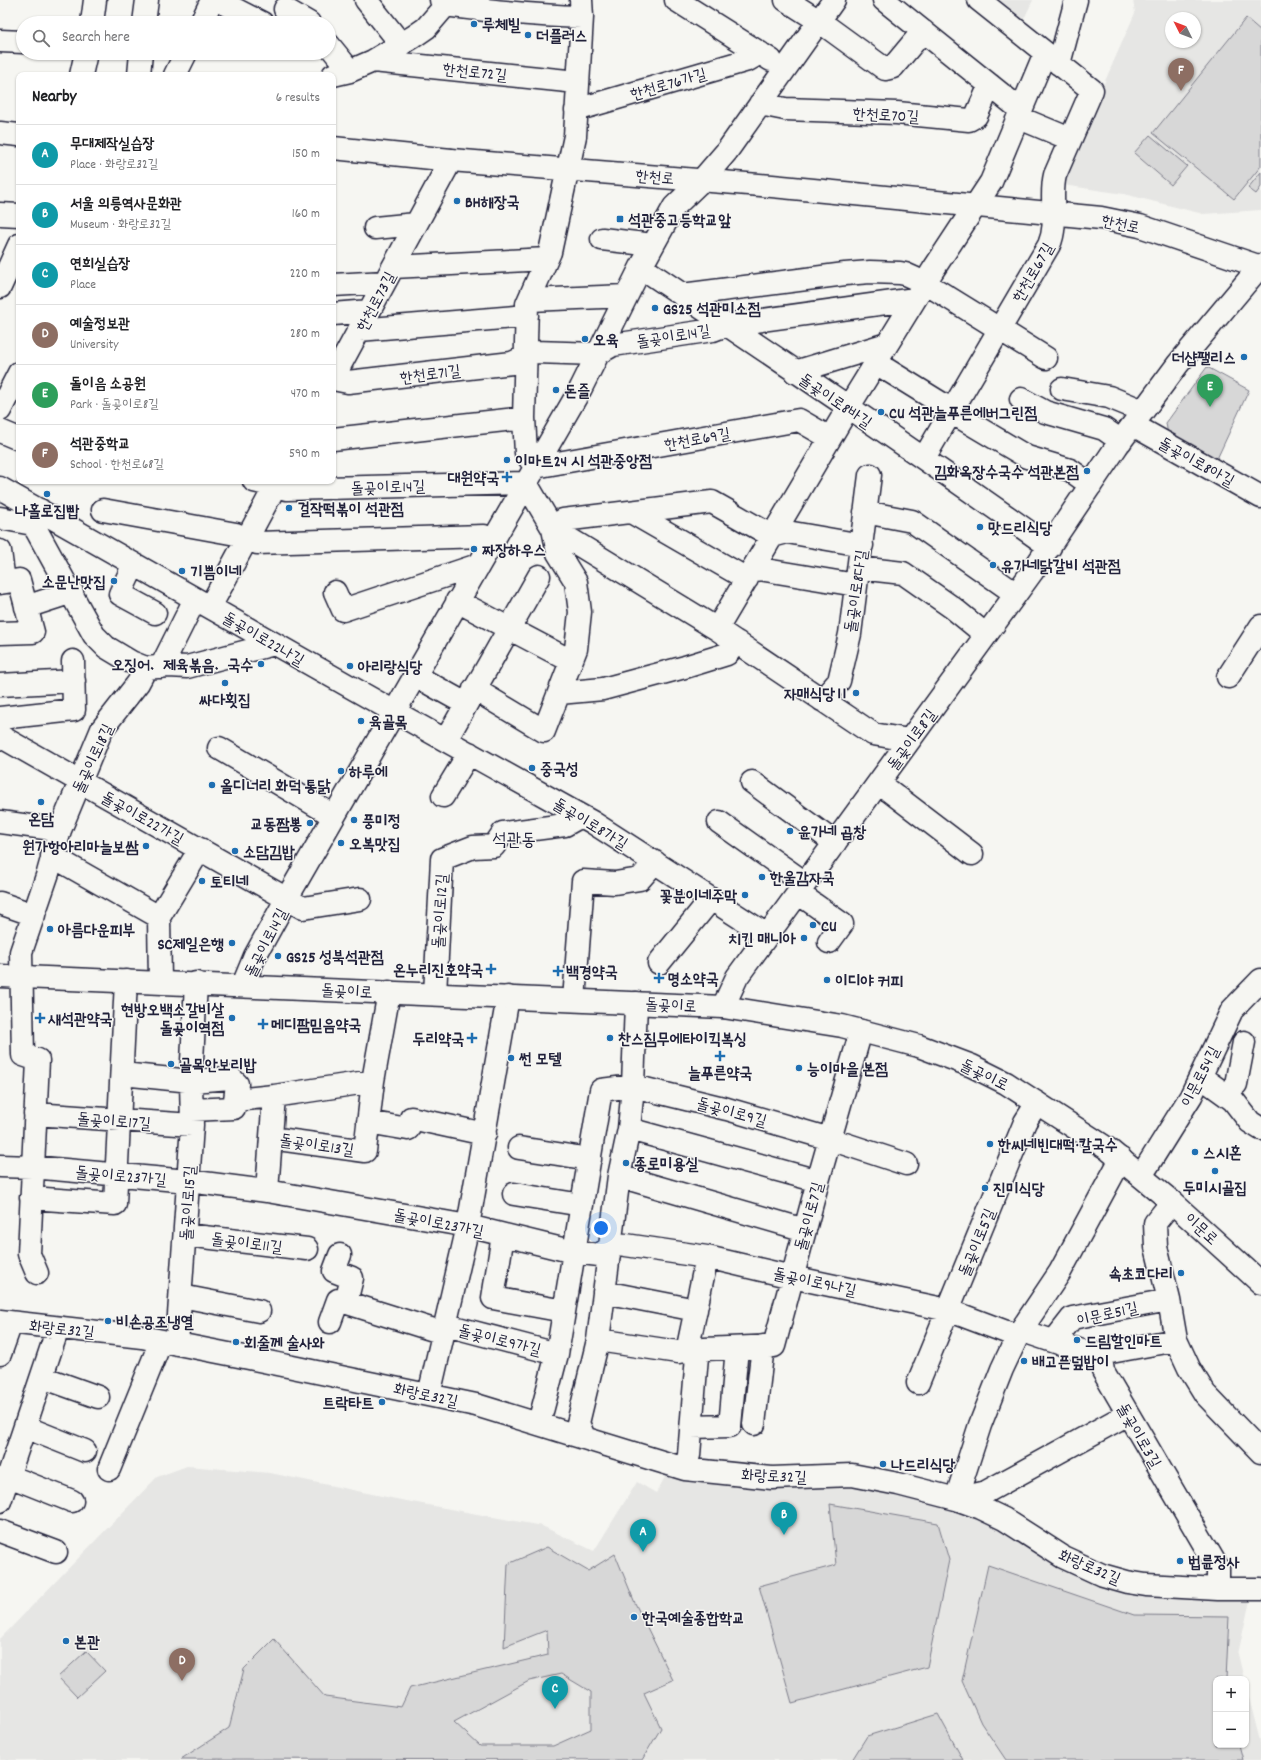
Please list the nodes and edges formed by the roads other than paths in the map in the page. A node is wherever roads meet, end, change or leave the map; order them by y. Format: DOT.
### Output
graph roads {
  1 [pos="95,0"];
  2 [pos="147,0"];
  3 [pos="212,0"];
  4 [pos="217,0"];
  5 [pos="366,0"];
  6 [pos="676,0"];
  7 [pos="786,0"];
  8 [pos="834,0"];
  9 [pos="884,0"];
  10 [pos="979,0"];
  11 [pos="1076,0"];
  12 [pos="445,2"];
  13 [pos="582,8"];
  14 [pos="285,11"];
  15 [pos="93,16"];
  16 [pos="145,16"];
  17 [pos="204,16"];
  18 [pos="248,16"];
  19 [pos="295,16"];
  20 [pos="819,21"];
  21 [pos="923,31"];
  22 [pos="0,41"];
  23 [pos="16,42"];
  24 [pos="402,44"];
  25 [pos="760,53"];
  26 [pos="1052,58"];
  27 [pos="84,60"];
  28 [pos="140,60"];
  29 [pos="182,60"];
  30 [pos="335,60"];
  31 [pos="373,61"];
  32 [pos="786,68"];
  33 [pos="82,72"];
  34 [pos="139,72"];
  35 [pos="176,72"];
  36 [pos="341,73"];
  37 [pos="577,82"];
  38 [pos="990,85"];
  39 [pos="760,104"];
  40 [pos="576,110"];
  41 [pos="1019,113"];
  42 [pos="0,133"];
  43 [pos="16,135"];
  44 [pos="1070,139"];
  45 [pos="336,148"];
  46 [pos="451,160"];
  47 [pos="568,169"];
  48 [pos="702,180"];
  49 [pos="976,207"];
  50 [pos="1054,212"];
  51 [pos="0,214"];
  52 [pos="16,215"];
  53 [pos="416,224"];
  54 [pos="375,228"];
  55 [pos="602,239"];
  56 [pos="653,245"];
  57 [pos="16,250"];
  58 [pos="547,259"];
  59 [pos="1261,266"];
  60 [pos="641,267"];
  61 [pos="389,274"];
  62 [pos="2,276"];
  63 [pos="336,284"];
  64 [pos="920,291"];
  65 [pos="682,295"];
  66 [pos="626,296"];
  67 [pos="528,308"];
  68 [pos="369,311"];
  69 [pos="336,314"];
  70 [pos="726,325"];
  71 [pos="1000,328"];
  72 [pos="359,330"];
  73 [pos="887,344"];
  74 [pos="597,354"];
  75 [pos="526,358"];
  76 [pos="1046,358"];
  77 [pos="876,363"];
  78 [pos="336,369"];
  79 [pos="336,372"];
  80 [pos="795,372"];
  81 [pos="16,385"];
  82 [pos="1062,389"];
  83 [pos="1021,399"];
  84 [pos="848,408"];
  85 [pos="0,410"];
  86 [pos="952,410"];
  87 [pos="524,418"];
  88 [pos="1133,425"];
  89 [pos="0,431"];
  90 [pos="830,438"];
  91 [pos="16,439"];
  92 [pos="336,439"];
  93 [pos="924,458"];
  94 [pos="531,475"];
  95 [pos="870,475"];
  96 [pos="269,484"];
  97 [pos="272,484"];
  98 [pos="1091,485"];
  99 [pos="0,488"];
  100 [pos="1261,497"];
  101 [pos="103,510"];
  102 [pos="631,512"];
  103 [pos="866,512"];
  104 [pos="37,517"];
  105 [pos="0,518"];
  106 [pos="554,528"];
  107 [pos="772,536"];
  108 [pos="246,539"];
  109 [pos="493,540"];
  110 [pos="862,545"];
  111 [pos="1050,547"];
  112 [pos="0,551"];
  113 [pos="134,564"];
  114 [pos="478,565"];
  115 [pos="750,573"];
  116 [pos="539,576"];
  117 [pos="858,576"];
  118 [pos="2,582"];
  119 [pos="72,592"];
  120 [pos="334,592"];
  121 [pos="1016,594"];
  122 [pos="457,601"];
  123 [pos="202,603"];
  124 [pos="26,608"];
  125 [pos="155,613"];
  126 [pos="1261,626"];
  127 [pos="509,628"];
  128 [pos="717,629"];
  129 [pos="0,633"];
  130 [pos="986,635"];
  131 [pos="737,642"];
  132 [pos="274,644"];
  133 [pos="571,661"];
  134 [pos="153,668"];
  135 [pos="414,675"];
  136 [pos="1228,677"];
  137 [pos="0,685"];
  138 [pos="559,693"];
  139 [pos="470,696"];
  140 [pos="822,700"];
  141 [pos="393,711"];
  142 [pos="0,718"];
  143 [pos="0,736"];
  144 [pos="446,740"];
  145 [pos="909,740"];
  146 [pos="219,748"];
  147 [pos="469,753"];
  148 [pos="80,781"];
  149 [pos="752,782"];
  150 [pos="879,783"];
  151 [pos="443,796"];
  152 [pos="334,816"];
  153 [pos="581,816"];
  154 [pos="0,822"];
  155 [pos="719,822"];
  156 [pos="60,830"];
  157 [pos="835,843"];
  158 [pos="200,849"];
  159 [pos="972,854"];
  160 [pos="52,856"];
  161 [pos="655,862"];
  162 [pos="802,888"];
  163 [pos="287,898"];
  164 [pos="360,899"];
  165 [pos="711,899"];
  166 [pos="0,903"];
  167 [pos="34,915"];
  168 [pos="159,917"];
  169 [pos="767,935"];
  170 [pos="829,942"];
  171 [pos="659,963"];
  172 [pos="0,976"];
  173 [pos="21,977"];
  174 [pos="1261,980"];
  175 [pos="126,981"];
  176 [pos="160,982"];
  177 [pos="196,983"];
  178 [pos="243,985"];
  179 [pos="389,992"];
  180 [pos="435,994"];
  181 [pos="508,997"];
  182 [pos="574,1000"];
  183 [pos="636,1003"];
  184 [pos="723,1007"];
  185 [pos="861,1031"];
  186 [pos="1219,1038"];
  187 [pos="1252,1043"];
  188 [pos="122,1074"];
  189 [pos="1201,1077"];
  190 [pos="191,1081"];
  191 [pos="373,1081"];
  192 [pos="1236,1084"];
  193 [pos="633,1086"];
  194 [pos="274,1096"];
  195 [pos="235,1100"];
  196 [pos="1037,1103"];
  197 [pos="35,1114"];
  198 [pos="192,1118"];
  199 [pos="120,1120"];
  200 [pos="368,1122"];
  201 [pos="629,1129"];
  202 [pos="1261,1129"];
  203 [pos="485,1134"];
  204 [pos="271,1138"];
  205 [pos="830,1139"];
  206 [pos="519,1148"];
  207 [pos="0,1149"];
  208 [pos="590,1159"];
  209 [pos="1121,1159"];
  210 [pos="906,1164"];
  211 [pos="0,1166"];
  212 [pos="32,1167"];
  213 [pos="117,1175"];
  214 [pos="619,1176"];
  215 [pos="1141,1176"];
  216 [pos="188,1181"];
  217 [pos="818,1181"];
  218 [pos="266,1191"];
  219 [pos="514,1194"];
  220 [pos="31,1198"];
  221 [pos="1172,1202"];
  222 [pos="582,1205"];
  223 [pos="468,1226"];
  224 [pos="804,1230"];
  225 [pos="186,1235"];
  226 [pos="502,1236"];
  227 [pos="609,1248"];
  228 [pos="307,1249"];
  229 [pos="574,1252"];
  230 [pos="340,1255"];
  231 [pos="707,1257"];
  232 [pos="37,1273"];
  233 [pos="792,1277"];
  234 [pos="1261,1283"];
  235 [pos="604,1292"];
  236 [pos="181,1296"];
  237 [pos="1169,1300"];
  238 [pos="346,1302"];
  239 [pos="696,1310"];
  240 [pos="948,1310"];
  241 [pos="259,1311"];
  242 [pos="564,1311"];
  243 [pos="6,1322"];
  244 [pos="330,1322"];
  245 [pos="58,1328"];
  246 [pos="444,1329"];
  247 [pos="1019,1333"];
  248 [pos="598,1340"];
  249 [pos="1176,1340"];
  250 [pos="169,1342"];
  251 [pos="1054,1342"];
  252 [pos="763,1346"];
  253 [pos="737,1348"];
  254 [pos="694,1350"];
  255 [pos="0,1354"];
  256 [pos="557,1354"];
  257 [pos="1100,1354"];
  258 [pos="42,1377"];
  259 [pos="918,1383"];
  260 [pos="429,1395"];
  261 [pos="98,1397"];
  262 [pos="1128,1414"];
  263 [pos="539,1424"];
  264 [pos="754,1424"];
  265 [pos="25,1427"];
  266 [pos="691,1428"];
  267 [pos="584,1437"];
  268 [pos="1261,1450"];
  269 [pos="85,1451"];
  270 [pos="685,1469"];
  271 [pos="108,1470"];
  272 [pos="8,1476"];
  273 [pos="956,1499"];
  274 [pos="0,1501"];
  275 [pos="72,1501"];
  276 [pos="0,1531"];
  277 [pos="56,1552"];
  278 [pos="1218,1589"];
  279 [pos="1261,1589"];
  1 -- 15 [label="street"];
  2 -- 16 [label="street"];
  3 -- 17 [label="street"];
  4 -- 18 [label="street"];
  5 -- 24 [label="street"];
  6 -- 25 [label="street"];
  7 -- 20 [label="street"];
  8 -- 20 [label="street"];
  9 -- 21 [label="street"];
  10 -- 26 [label="street"];
  11 -- 26 [label="street"];
  12 -- 13 [label="street"];
  12 -- 24 [label="street"];
  13 -- 37 [label="street"];
  14 -- 19 [label="street"];
  20 -- 21 [label="street"];
  20 -- 32 [label="street"];
  21 -- 38 [label="street"];
  22 -- 23 [label="street"];
  24 -- 31 [label="street"];
  25 -- 32 [label="street"];
  25 -- 40 [label="street, 한천로76가길"];
  26 -- 41 [label="street"];
  26 -- 44 [label="street, 한천로67길"];
  27 -- 33 [label="street"];
  28 -- 34 [label="street"];
  29 -- 35 [label="street"];
  30 -- 36 [label="street"];
  31 -- 36 [label="street"];
  31 -- 37 [label="street, 한천로72길"];
  32 -- 39 [label="street"];
  37 -- 40 [label="street"];
  38 -- 39 [label="street, 한천로70길"];
  38 -- 41 [label="street"];
  39 -- 48 [label="street"];
  40 -- 47 [label="street"];
  41 -- 44 [label="street"];
  41 -- 49 [label="street"];
  42 -- 43 [label="street"];
  44 -- 50 [label="street, 한천로67길"];
  45 -- 46 [label="street, 한천로"];
  46 -- 47 [label="street, 한천로"];
  46 -- 53 [label="street, 한천로73길"];
  47 -- 48 [label="street, 한천로"];
  47 -- 58 [label="street"];
  48 -- 49 [label="street, 한천로"];
  48 -- 56 [label="street, 돌곶이로14길"];
  49 -- 50 [label="street, 한천로"];
  49 -- 64 [label="street"];
  50 -- 59 [label="street, 한천로"];
  50 -- 71 [label="street, 한천로67길"];
  51 -- 52 [label="street"];
  53 -- 54 [label="street"];
  53 -- 61 [label="street, 한천로73길"];
  55 -- 56 [label="street"];
  56 -- 60 [label="street, 돌곶이로14길"];
  57 -- 62 [label="street"];
  58 -- 61 [label="street"];
  58 -- 67 [label="street"];
  59 -- 88 [label="street, 돌곶이로8길"];
  60 -- 65 [label="street, 돌곶이로8바길"];
  60 -- 66 [label="street, 돌곶이로14길"];
  61 -- 63 [label="street"];
  61 -- 68 [label="street, 한천로73길"];
  64 -- 65 [label="street"];
  64 -- 70 [label="street"];
  64 -- 71 [label="street"];
  64 -- 73 [label="street"];
  65 -- 70 [label="street, 돌곶이로8바길"];
  66 -- 67 [label="street"];
  66 -- 74 [label="street, 돌곶이로14길"];
  67 -- 72 [label="street"];
  67 -- 75 [label="street"];
  68 -- 69 [label="street"];
  68 -- 72 [label="street, 한천로73길"];
  70 -- 74 [label="street, 돌곶이로14길"];
  70 -- 80 [label="street, 돌곶이로8바길"];
  71 -- 76 [label="street"];
  71 -- 86 [label="street, 한천로67길"];
  72 -- 78 [label="street, 한천로73길"];
  73 -- 77 [label="street"];
  73 -- 80 [label="street"];
  74 -- 75 [label="street, 한천로71길"];
  74 -- 94 [label="street, 돌곶이로14길"];
  75 -- 79 [label="street, 한천로71길"];
  75 -- 87 [label="street"];
  77 -- 84 [label="street"];
  77 -- 86 [label="street"];
  80 -- 84 [label="street, 돌곶이로8바길"];
  81 -- 85 [label="street"];
  82 -- 88 [label="street"];
  83 -- 88 [label="street"];
  84 -- 90 [label="street"];
  84 -- 93 [label="street, 돌곶이로8바길"];
  86 -- 93 [label="street, 한천로67길"];
  86 -- 98 [label="street"];
  87 -- 92 [label="street"];
  87 -- 94 [label="street"];
  88 -- 98 [label="street, 돌곶이로8길"];
  88 -- 100 [label="street, 돌곶이로8아길"];
  89 -- 91 [label="street"];
  90 -- 94 [label="street, 한천로69길"];
  90 -- 107 [label="street"];
  93 -- 111 [label="street, 돌곶이로8바길"];
  94 -- 97 [label="street, 돌곶이로14길"];
  94 -- 106 [label="street"];
  94 -- 109 [label="street, 돌곶이로14길"];
  95 -- 103 [label="street, 돌곶이로8다길"];
  96 -- 108 [label="street"];
  98 -- 111 [label="street, 돌곶이로8길"];
  99 -- 104 [label="street, 돌곶이로22나길"];
  101 -- 108 [label="street"];
  102 -- 106 [label="street"];
  102 -- 107 [label="street"];
  102 -- 115 [label="street"];
  103 -- 110 [label="street, 돌곶이로8다길"];
  103 -- 121 [label="street"];
  104 -- 105 [label="street"];
  104 -- 113 [label="street, 돌곶이로22나길"];
  104 -- 119 [label="street"];
  106 -- 128 [label="street"];
  106 -- 133 [label="street"];
  107 -- 110 [label="street"];
  107 -- 115 [label="street"];
  108 -- 109 [label="street"];
  108 -- 123 [label="street"];
  109 -- 114 [label="street, 돌곶이로14길"];
  110 -- 117 [label="street, 돌곶이로8다길"];
  111 -- 121 [label="street, 돌곶이로8길"];
  112 -- 118 [label="street"];
  113 -- 123 [label="street, 돌곶이로22나길"];
  113 -- 125 [label="street"];
  114 -- 120 [label="street"];
  114 -- 122 [label="street, 돌곶이로14길"];
  115 -- 117 [label="street"];
  115 -- 128 [label="street"];
  116 -- 127 [label="street"];
  117 -- 130 [label="street"];
  117 -- 140 [label="street, 돌곶이로8다길"];
  118 -- 124 [label="street"];
  119 -- 124 [label="street"];
  119 -- 134 [label="street"];
  121 -- 130 [label="street, 돌곶이로8길"];
  122 -- 127 [label="street"];
  122 -- 135 [label="street, 돌곶이로14길"];
  123 -- 132 [label="street, 돌곶이로22나길"];
  123 -- 134 [label="street, 돌곶이로18길"];
  124 -- 129 [label="street"];
  126 -- 136 [label="street"];
  127 -- 133 [label="street"];
  127 -- 139 [label="street"];
  128 -- 131 [label="street"];
  130 -- 145 [label="street, 돌곶이로8길"];
  131 -- 138 [label="street"];
  131 -- 140 [label="street"];
  132 -- 134 [label="street"];
  132 -- 141 [label="street, 돌곶이로22나길"];
  133 -- 138 [label="street"];
  134 -- 148 [label="street, 돌곶이로18길"];
  135 -- 139 [label="street"];
  135 -- 141 [label="street, 돌곶이로14길"];
  137 -- 142 [label="street"];
  138 -- 139 [label="street"];
  139 -- 144 [label="street"];
  140 -- 145 [label="street"];
  141 -- 144 [label="street, 돌곶이로8가길"];
  141 -- 152 [label="street, 돌곶이로14길"];
  143 -- 148 [label="street, 돌곶이로22가길"];
  144 -- 147 [label="street, 돌곶이로8가길"];
  145 -- 150 [label="street, 돌곶이로8길"];
  146 -- 152 [label="street"];
  147 -- 151 [label="street"];
  147 -- 153 [label="street, 돌곶이로8가길"];
  148 -- 156 [label="street, 돌곶이로18길"];
  148 -- 158 [label="street, 돌곶이로22가길"];
  149 -- 157 [label="street"];
  150 -- 157 [label="street, 돌곶이로8길"];
  150 -- 159 [label="street"];
  152 -- 163 [label="street, 돌곶이로14길"];
  153 -- 161 [label="street, 돌곶이로8가길"];
  153 -- 180 [label="street, 돌곶이로12길"];
  154 -- 156 [label="street"];
  155 -- 162 [label="street"];
  156 -- 160 [label="street, 돌곶이로18길"];
  157 -- 162 [label="street, 돌곶이로8길"];
  158 -- 163 [label="street, 돌곶이로22가길"];
  158 -- 168 [label="street"];
  160 -- 167 [label="street, 돌곶이로18길"];
  160 -- 168 [label="street"];
  161 -- 165 [label="street, 돌곶이로8가길"];
  161 -- 182 [label="street"];
  162 -- 169 [label="street, 돌곶이로8길"];
  162 -- 170 [label="street"];
  163 -- 164 [label="street, 돌곶이로14길"];
  163 -- 178 [label="street, 돌곶이로14길"];
  165 -- 169 [label="street, 돌곶이로8가길"];
  165 -- 171 [label="street"];
  166 -- 167 [label="street"];
  167 -- 173 [label="street, 돌곶이로18길"];
  168 -- 176 [label="street"];
  169 -- 184 [label="street, 돌곶이로8길"];
  172 -- 173 [label="street, 돌곶이로"];
  173 -- 175 [label="street, 돌곶이로"];
  173 -- 197 [label="street"];
  174 -- 186 [label="street, 이문로54길"];
  175 -- 176 [label="street, 돌곶이로"];
  175 -- 188 [label="street"];
  176 -- 177 [label="street, 돌곶이로"];
  177 -- 178 [label="street, 돌곶이로"];
  177 -- 190 [label="street, 돌곶이로15길"];
  178 -- 179 [label="street, 돌곶이로"];
  179 -- 180 [label="street, 돌곶이로"];
  179 -- 191 [label="street, 돌곶이로13길"];
  180 -- 181 [label="street, 돌곶이로"];
  181 -- 182 [label="street, 돌곶이로"];
  181 -- 203 [label="street"];
  182 -- 183 [label="street, 돌곶이로"];
  183 -- 184 [label="street, 돌곶이로"];
  183 -- 193 [label="street"];
  184 -- 185 [label="street, 돌곶이로"];
  185 -- 196 [label="street, 돌곶이로"];
  185 -- 205 [label="street, 돌곶이로7길"];
  186 -- 187 [label="street"];
  186 -- 189 [label="street, 이문로54길"];
  187 -- 192 [label="street"];
  188 -- 190 [label="street"];
  188 -- 199 [label="street"];
  189 -- 202 [label="street"];
  189 -- 215 [label="street, 이문로54길"];
  190 -- 195 [label="street"];
  190 -- 198 [label="street, 돌곶이로15길"];
  191 -- 194 [label="street"];
  191 -- 200 [label="street, 돌곶이로13길"];
  193 -- 201 [label="street"];
  193 -- 205 [label="street, 돌곶이로9길"];
  193 -- 208 [label="street, 돌곶이로9가길"];
  194 -- 195 [label="street"];
  194 -- 204 [label="street"];
  195 -- 198 [label="street"];
  196 -- 209 [label="street, 돌곶이로"];
  196 -- 240 [label="street, 돌곶이로5길"];
  197 -- 199 [label="street, 돌곶이로17길"];
  197 -- 212 [label="street"];
  198 -- 199 [label="street, 돌곶이로17길"];
  198 -- 216 [label="street, 돌곶이로15길"];
  199 -- 213 [label="street"];
  200 -- 203 [label="street"];
  200 -- 204 [label="street, 돌곶이로13길"];
  201 -- 214 [label="street"];
  201 -- 217 [label="street"];
  203 -- 223 [label="street"];
  204 -- 218 [label="street"];
  205 -- 210 [label="street"];
  205 -- 217 [label="street, 돌곶이로7길"];
  206 -- 208 [label="street"];
  207 -- 211 [label="street"];
  208 -- 222 [label="street, 돌곶이로9가길"];
  209 -- 215 [label="street, 돌곶이로"];
  209 -- 247 [label="street"];
  211 -- 212 [label="street, 돌곶이로23가길"];
  212 -- 213 [label="street, 돌곶이로23가길"];
  212 -- 220 [label="street"];
  213 -- 216 [label="street, 돌곶이로23가길"];
  213 -- 220 [label="street"];
  214 -- 224 [label="street"];
  214 -- 227 [label="street"];
  215 -- 221 [label="street, 이문로"];
  216 -- 218 [label="street, 돌곶이로23가길"];
  216 -- 225 [label="street, 돌곶이로15길"];
  217 -- 224 [label="street, 돌곶이로7길"];
  218 -- 223 [label="street, 돌곶이로23가길"];
  219 -- 222 [label="street"];
  220 -- 232 [label="street"];
  221 -- 234 [label="street, 이문로"];
  221 -- 237 [label="street"];
  222 -- 229 [label="street, 돌곶이로9가길"];
  223 -- 226 [label="street, 돌곶이로23가길"];
  223 -- 246 [label="street"];
  224 -- 233 [label="street, 돌곶이로7길"];
  225 -- 228 [label="street, 돌곶이로11길"];
  225 -- 236 [label="street, 돌곶이로15길"];
  226 -- 229 [label="street, 돌곶이로23가길"];
  226 -- 242 [label="street"];
  227 -- 229 [label="street, 돌곶이로23가길"];
  227 -- 231 [label="street, 돌곶이로9나길"];
  227 -- 235 [label="street"];
  229 -- 242 [label="street, 돌곶이로9가길"];
  230 -- 238 [label="street"];
  231 -- 233 [label="street, 돌곶이로9나길"];
  231 -- 239 [label="street"];
  233 -- 240 [label="street, 돌곶이로9나길"];
  233 -- 252 [label="street, 돌곶이로7길"];
  235 -- 239 [label="street"];
  235 -- 248 [label="street"];
  236 -- 241 [label="street"];
  236 -- 250 [label="street, 돌곶이로15길"];
  237 -- 249 [label="street"];
  237 -- 251 [label="street, 이문로51길"];
  238 -- 244 [label="street"];
  238 -- 246 [label="street"];
  239 -- 254 [label="street"];
  240 -- 247 [label="street, 돌곶이로9나길"];
  240 -- 259 [label="street, 돌곶이로5길"];
  242 -- 256 [label="street, 돌곶이로9가길"];
  243 -- 245 [label="street, 화랑로32길"];
  243 -- 255 [label="street, 화랑로32길"];
  245 -- 250 [label="street, 화랑로32길"];
  245 -- 258 [label="street"];
  246 -- 256 [label="street, 돌곶이로9가길"];
  246 -- 260 [label="street"];
  247 -- 251 [label="street"];
  247 -- 273 [label="street"];
  248 -- 254 [label="street"];
  248 -- 267 [label="street"];
  249 -- 257 [label="street"];
  249 -- 268 [label="street"];
  250 -- 260 [label="street, 화랑로32길"];
  250 -- 271 [label="street"];
  251 -- 257 [label="street"];
  252 -- 253 [label="street"];
  252 -- 264 [label="street"];
  253 -- 254 [label="street"];
  253 -- 266 [label="street"];
  254 -- 266 [label="street"];
  256 -- 263 [label="street, 돌곶이로9가길"];
  257 -- 262 [label="street, 돌곶이로3길"];
  258 -- 261 [label="street"];
  258 -- 265 [label="street"];
  260 -- 263 [label="street, 화랑로32길"];
  262 -- 273 [label="street, 화랑로32길"];
  262 -- 278 [label="street, 돌곶이로3길"];
  263 -- 267 [label="street, 화랑로32길"];
  265 -- 269 [label="street"];
  265 -- 272 [label="street"];
  266 -- 270 [label="street"];
  267 -- 270 [label="street, 화랑로32길"];
  270 -- 273 [label="street, 화랑로32길"];
  272 -- 274 [label="street"];
  272 -- 275 [label="street"];
  273 -- 278 [label="street, 화랑로32길"];
  276 -- 277 [label="street"];
  278 -- 279 [label="street, 화랑로32길"];
}
